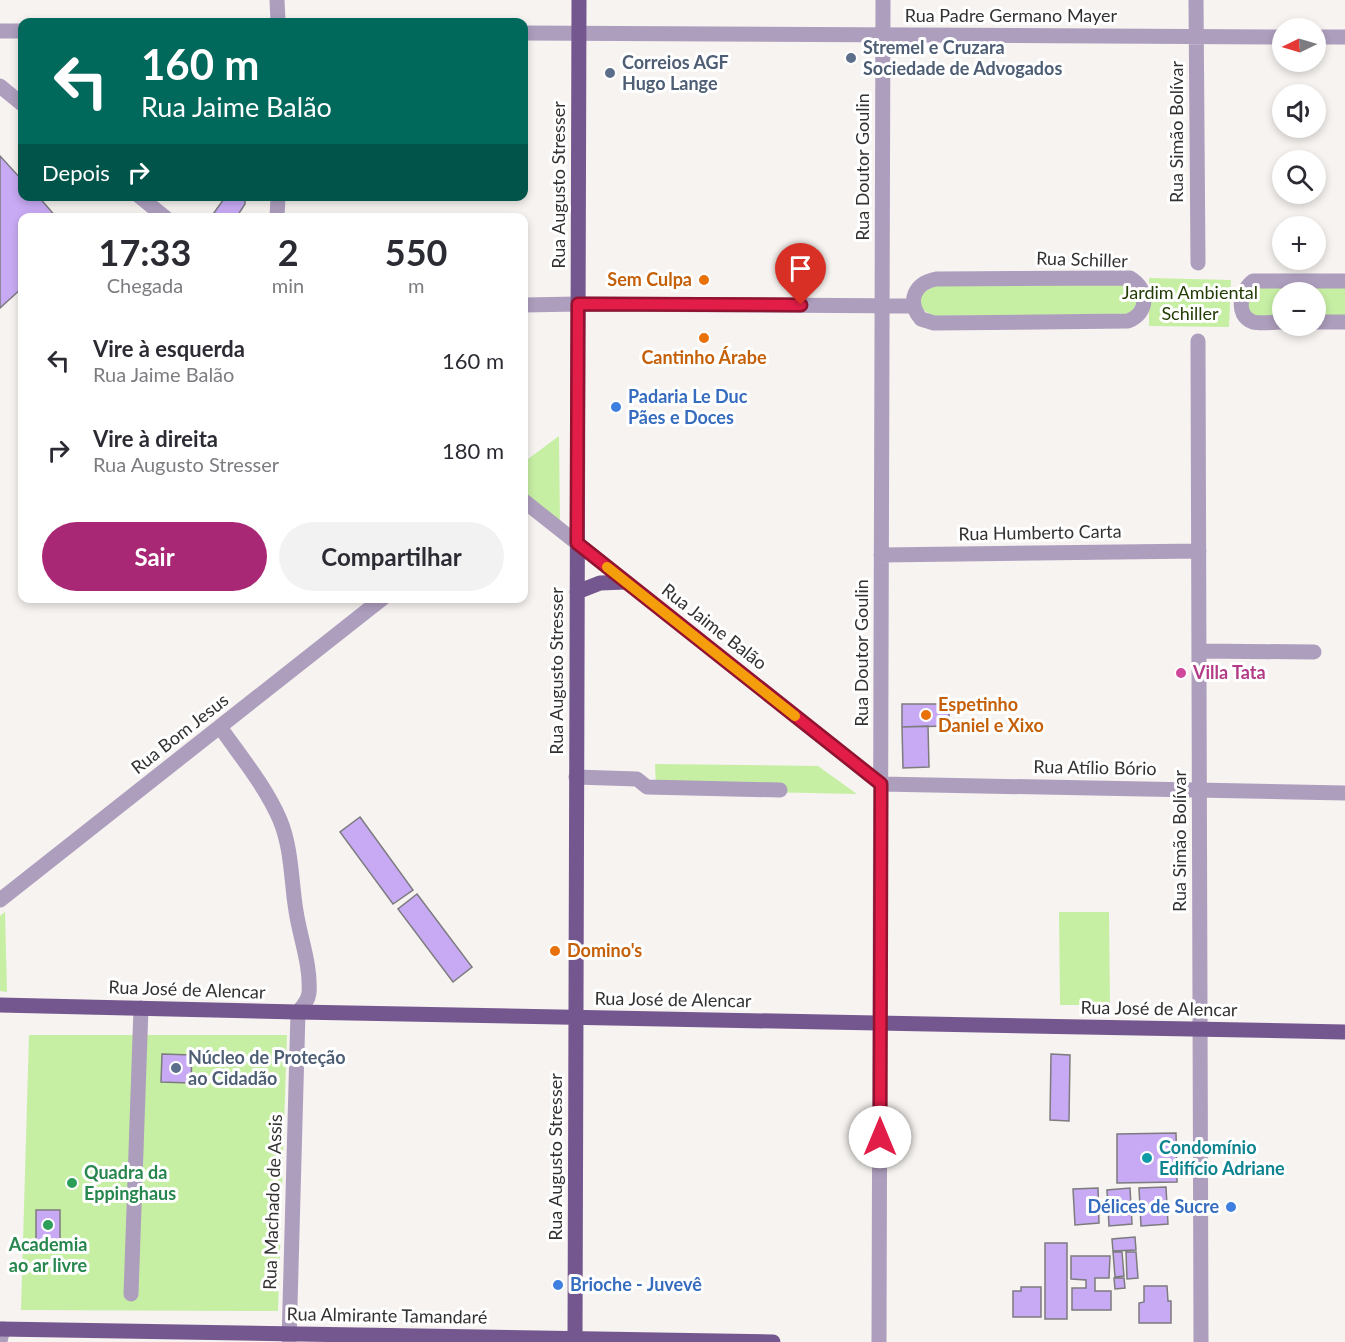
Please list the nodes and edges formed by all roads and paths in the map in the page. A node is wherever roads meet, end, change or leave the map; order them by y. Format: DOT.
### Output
graph roads {
  1 [pos="278,0"];
  2 [pos="579,0"];
  3 [pos="883,0"];
  4 [pos="1196,0"];
  5 [pos="278,18"];
  6 [pos="0,31"];
  7 [pos="18,31"];
  8 [pos="528,33"];
  9 [pos="579,33"];
  10 [pos="883,35"];
  11 [pos="1197,37"];
  12 [pos="1272,37"];
  13 [pos="1326,37"];
  14 [pos="1345,38"];
  15 [pos="0,86"];
  16 [pos="18,101"];
  17 [pos="145,201"];
  18 [pos="160,213"];
  19 [pos="1197,263"];
  20 [pos="1345,281"];
  21 [pos="578,304"];
  22 [pos="528,305"];
  23 [pos="882,306"];
  24 [pos="913,306"];
  25 [pos="1272,322"];
  26 [pos="1326,322"];
  27 [pos="1345,322"];
  28 [pos="1198,341"];
  29 [pos="528,504"];
  30 [pos="577,543"];
  31 [pos="1198,551"];
  32 [pos="881,555"];
  33 [pos="626,582"];
  34 [pos="577,592"];
  35 [pos="377,603"];
  36 [pos="1199,651"];
  37 [pos="1314,652"];
  38 [pos="220,727"];
  39 [pos="576,777"];
  40 [pos="881,784"];
  41 [pos="780,790"];
  42 [pos="1199,790"];
  43 [pos="1345,793"];
  44 [pos="0,900"];
  45 [pos="0,1005"];
  46 [pos="141,1008"];
  47 [pos="298,1012"];
  48 [pos="576,1017"];
  49 [pos="880,1023"];
  50 [pos="1200,1029"];
  51 [pos="1345,1032"];
  52 [pos="131,1294"];
  53 [pos="1,1333"];
  54 [pos="289,1338"];
  55 [pos="575,1340"];
  56 [pos="773,1342"];
  57 [pos="879,1342"];
  58 [pos="1202,1342"];
  1 -- 5 [label="street"];
  2 -- 9 [label="main road, Rua Augusto Stresser"];
  3 -- 10 [label="street, Rua Doutor Goulin"];
  4 -- 11 [label="street, Rua Simão Bolívar"];
  6 -- 7 [label="street"];
  8 -- 9 [label="street, Rua Padre Germano Mayer"];
  9 -- 10 [label="street, Rua Padre Germano Mayer"];
  9 -- 21 [label="main road, Rua Augusto Stresser"];
  10 -- 11 [label="street, Rua Padre Germano Mayer"];
  10 -- 23 [label="street, Rua Doutor Goulin"];
  11 -- 12 [label="street, Rua Padre Germano Mayer"];
  11 -- 19 [label="street, Rua Simão Bolívar"];
  13 -- 14 [label="street"];
  15 -- 16 [label="street"];
  17 -- 18 [label="street"];
  20 -- 25 [label="street"];
  21 -- 22 [label="street"];
  21 -- 23 [label="street"];
  21 -- 30 [label="main road, Rua Augusto Stresser"];
  23 -- 24 [label="street"];
  23 -- 32 [label="street, Rua Doutor Goulin"];
  24 -- 24 [label="street, Rua Schiller"];
  26 -- 27 [label="street"];
  28 -- 31 [label="street, Rua Simão Bolívar"];
  29 -- 30 [label="street, Rua Jaime Balão"];
  30 -- 33 [label="street, Rua Jaime Balão"];
  30 -- 34 [label="main road, Rua Augusto Stresser"];
  31 -- 32 [label="street, Rua Humberto Carta"];
  31 -- 36 [label="street, Rua Simão Bolívar"];
  32 -- 40 [label="street, Rua Doutor Goulin"];
  33 -- 34 [label="main road"];
  33 -- 40 [label="street, Rua Jaime Balão"];
  34 -- 39 [label="main road, Rua Augusto Stresser"];
  35 -- 38 [label="street, Rua Bom Jesus"];
  36 -- 37 [label="street"];
  36 -- 42 [label="street, Rua Simão Bolívar"];
  38 -- 44 [label="street, Rua Bom Jesus"];
  38 -- 47 [label="street, Rua Machado de Assis"];
  39 -- 41 [label="street"];
  39 -- 48 [label="main road, Rua Augusto Stresser"];
  40 -- 42 [label="street, Rua Atílio Bório"];
  40 -- 49 [label="street, Rua Doutor Goulin"];
  42 -- 43 [label="street, Rua Atílio Bório"];
  42 -- 50 [label="street, Rua Simão Bolívar"];
  45 -- 46 [label="main road, Rua José de Alencar"];
  46 -- 47 [label="main road, Rua José de Alencar"];
  46 -- 52 [label="street"];
  47 -- 48 [label="main road, Rua José de Alencar"];
  47 -- 54 [label="street, Rua Machado de Assis"];
  48 -- 49 [label="main road, Rua José de Alencar"];
  48 -- 55 [label="main road, Rua Augusto Stresser"];
  49 -- 50 [label="main road, Rua José de Alencar"];
  49 -- 57 [label="street, Rua Doutor Goulin"];
  50 -- 51 [label="main road, Rua José de Alencar"];
  50 -- 58 [label="street, Rua Simão Bolívar"];
  53 -- 54 [label="main road, Rua Almirante Tamandaré"];
  54 -- 55 [label="main road, Rua Almirante Tamandaré"];
  55 -- 56 [label="main road, Rua Almirante Tamandaré"];
}
